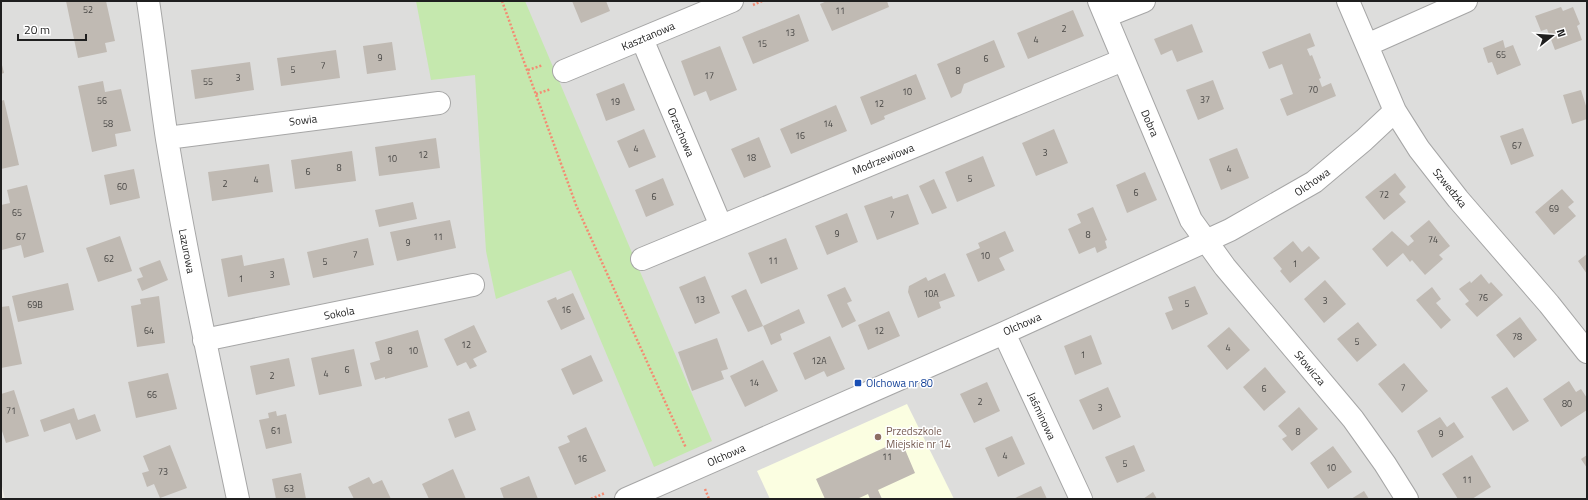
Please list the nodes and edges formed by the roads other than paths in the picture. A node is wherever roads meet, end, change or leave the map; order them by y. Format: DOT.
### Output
graph roads {
  1 [pos="148,1"];
  2 [pos="732,1"];
  3 [pos="1144,1"];
  4 [pos="1348,1"];
  5 [pos="1466,1"];
  6 [pos="1103,9"];
  7 [pos="642,39"];
  8 [pos="1367,45"];
  9 [pos="1123,60"];
  10 [pos="564,71"];
  11 [pos="439,103"];
  12 [pos="1395,110"];
  13 [pos="167,138"];
  14 [pos="721,226"];
  15 [pos="1206,241"];
  16 [pos="642,259"];
  17 [pos="473,285"];
  18 [pos="1004,333"];
  19 [pos="204,340"];
  20 [pos="1587,352"];
  21 [pos="238,499"];
  22 [pos="626,499"];
  23 [pos="1081,499"];
  24 [pos="1407,499"];
  1 -- 13 [label="street, Lazurowa"];
  2 -- 7 [label="street, Kasztanowa"];
  3 -- 6 [label="street"];
  4 -- 8 [label="street, Szwedzka"];
  5 -- 8 [label="street"];
  6 -- 9 [label="street, Dobra"];
  7 -- 10 [label="street, Kasztanowa"];
  7 -- 14 [label="street, Orzechowa"];
  8 -- 12 [label="street, Szwedzka"];
  9 -- 14 [label="street, Modrzewiowa"];
  9 -- 15 [label="street, Dobra"];
  11 -- 13 [label="street, Sowia"];
  12 -- 15 [label="street, Olchowa"];
  12 -- 20 [label="street, Szwedzka"];
  13 -- 19 [label="street, Lazurowa"];
  14 -- 16 [label="street, Modrzewiowa"];
  15 -- 18 [label="street, Olchowa"];
  15 -- 24 [label="street, Słowicza"];
  17 -- 19 [label="street, Sokola"];
  18 -- 22 [label="street, Olchowa"];
  18 -- 23 [label="street, Jaśminowa"];
  19 -- 21 [label="street, Lazurowa"];
}
